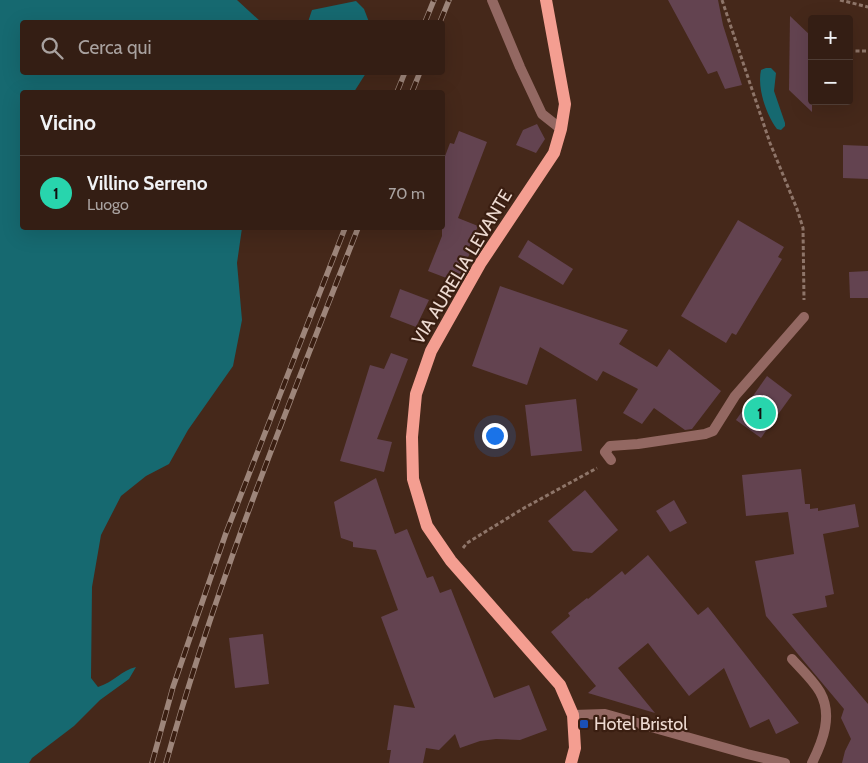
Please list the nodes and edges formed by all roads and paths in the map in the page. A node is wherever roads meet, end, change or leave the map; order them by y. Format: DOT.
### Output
graph roads {
  1 [pos="492,0"];
  2 [pos="546,0"];
  3 [pos="722,0"];
  4 [pos="840,0"];
  5 [pos="868,7"];
  6 [pos="868,50"];
  7 [pos="853,51"];
  8 [pos="561,129"];
  9 [pos="804,317"];
  10 [pos="610,460"];
  11 [pos="451,561"];
  12 [pos="792,659"];
  13 [pos="573,715"];
  14 [pos="571,763"];
  15 [pos="785,763"];
  16 [pos="812,763"];
  1 -- 8 [label="street"];
  2 -- 8 [label="main road, VIA AURELIA LEVANTE"];
  3 -- 9 [label="path"];
  4 -- 5 [label="path"];
  6 -- 7 [label="path"];
  8 -- 11 [label="main road, VIA AURELIA LEVANTE"];
  9 -- 10 [label="street"];
  10 -- 11 [label="path"];
  11 -- 13 [label="main road, VIA AURELIA LEVANTE"];
  12 -- 16 [label="street"];
  13 -- 14 [label="main road, VIA AURELIA LEVANTE"];
  13 -- 15 [label="street"];
}
